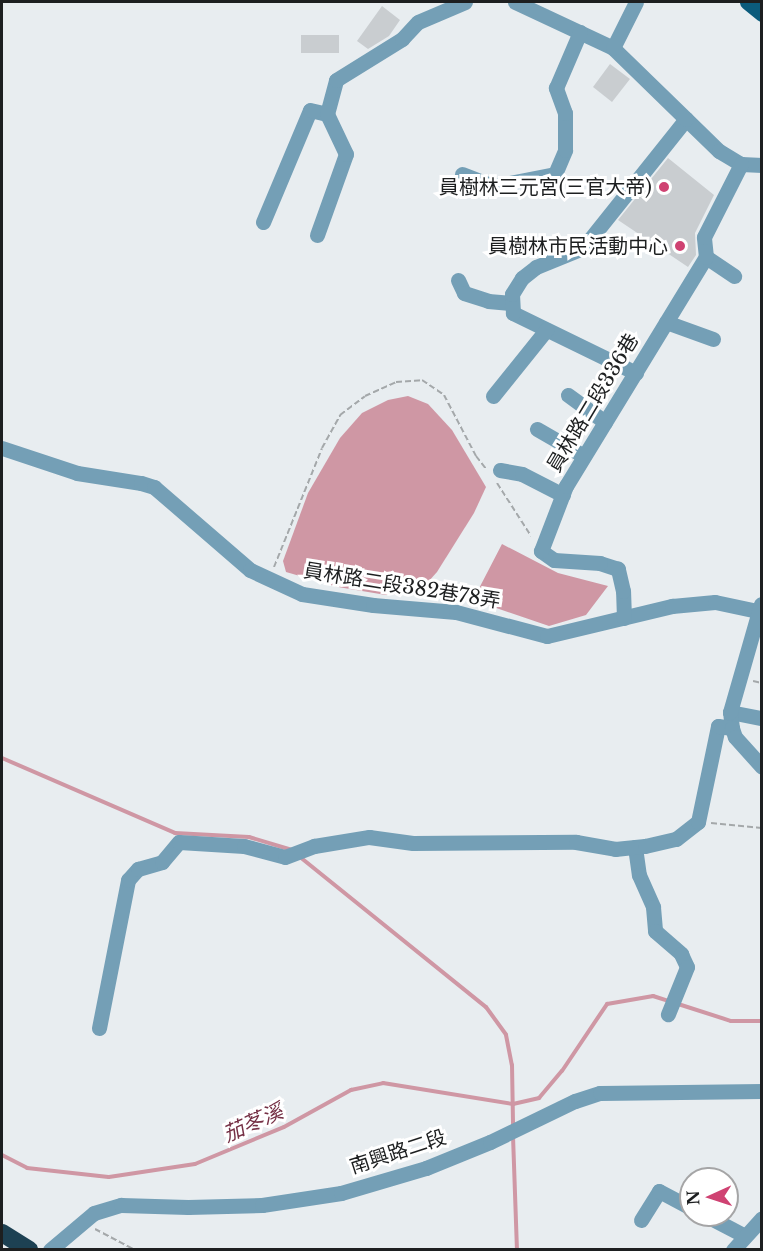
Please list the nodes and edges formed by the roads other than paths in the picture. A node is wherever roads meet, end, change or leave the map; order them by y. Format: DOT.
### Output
graph roads {
  1 [pos="465,2"];
  2 [pos="515,2"];
  3 [pos="636,2"];
  4 [pos="747,2"];
  5 [pos="762,14"];
  6 [pos="580,32"];
  7 [pos="614,48"];
  8 [pos="327,114"];
  9 [pos="686,119"];
  10 [pos="741,164"];
  11 [pos="762,165"];
  12 [pos="462,174"];
  13 [pos="263,222"];
  14 [pos="317,235"];
  15 [pos="706,257"];
  16 [pos="734,276"];
  17 [pos="458,280"];
  18 [pos="512,303"];
  19 [pos="666,322"];
  20 [pos="546,330"];
  21 [pos="713,339"];
  22 [pos="636,373"];
  23 [pos="568,395"];
  24 [pos="493,396"];
  25 [pos="606,422"];
  26 [pos="537,429"];
  27 [pos="2,448"];
  28 [pos="584,456"];
  29 [pos="500,470"];
  30 [pos="563,495"];
  31 [pos="760,609"];
  32 [pos="624,618"];
  33 [pos="729,712"];
  34 [pos="762,718"];
  35 [pos="732,728"];
  36 [pos="762,767"];
  37 [pos="635,847"];
  38 [pos="669,1014"];
  39 [pos="99,1028"];
  40 [pos="762,1091"];
  41 [pos="679,1202"];
  42 [pos="762,1218"];
  43 [pos="641,1220"];
  44 [pos="728,1227"];
  45 [pos="2,1233"];
  46 [pos="745,1236"];
  47 [pos="25,1248"];
  48 [pos="50,1250"];
  49 [pos="733,1250"];
  1 -- 8 [label="street"];
  2 -- 6 [label="street"];
  3 -- 7 [label="street"];
  4 -- 5 [label="main road"];
  6 -- 7 [label="street"];
  6 -- 12 [label="street"];
  7 -- 9 [label="street"];
  8 -- 13 [label="street"];
  8 -- 14 [label="street"];
  9 -- 10 [label="street"];
  9 -- 18 [label="street"];
  10 -- 11 [label="street"];
  10 -- 15 [label="street, 員林路二段336巷"];
  15 -- 16 [label="street"];
  15 -- 19 [label="street, 員林路二段336巷"];
  17 -- 18 [label="street"];
  18 -- 20 [label="street"];
  19 -- 21 [label="street"];
  19 -- 22 [label="street, 員林路二段336巷"];
  20 -- 22 [label="street"];
  20 -- 24 [label="street"];
  22 -- 25 [label="street, 員林路二段336巷"];
  23 -- 25 [label="street"];
  25 -- 28 [label="street, 員林路二段336巷"];
  26 -- 28 [label="street"];
  27 -- 32 [label="street, 員林路二段382巷78弄"];
  28 -- 30 [label="street, 員林路二段336巷"];
  29 -- 30 [label="street"];
  30 -- 32 [label="street, 員林路二段336巷"];
  31 -- 32 [label="street, 員林路二段382巷78弄"];
  31 -- 33 [label="street"];
  33 -- 34 [label="street"];
  33 -- 35 [label="street"];
  35 -- 36 [label="street"];
  35 -- 37 [label="street"];
  37 -- 38 [label="street"];
  37 -- 39 [label="street"];
  40 -- 48 [label="street, 南興路二段"];
  41 -- 43 [label="street"];
  42 -- 46 [label="street"];
  44 -- 46 [label="street"];
  45 -- 47 [label="highway"];
  46 -- 49 [label="street"];
}
